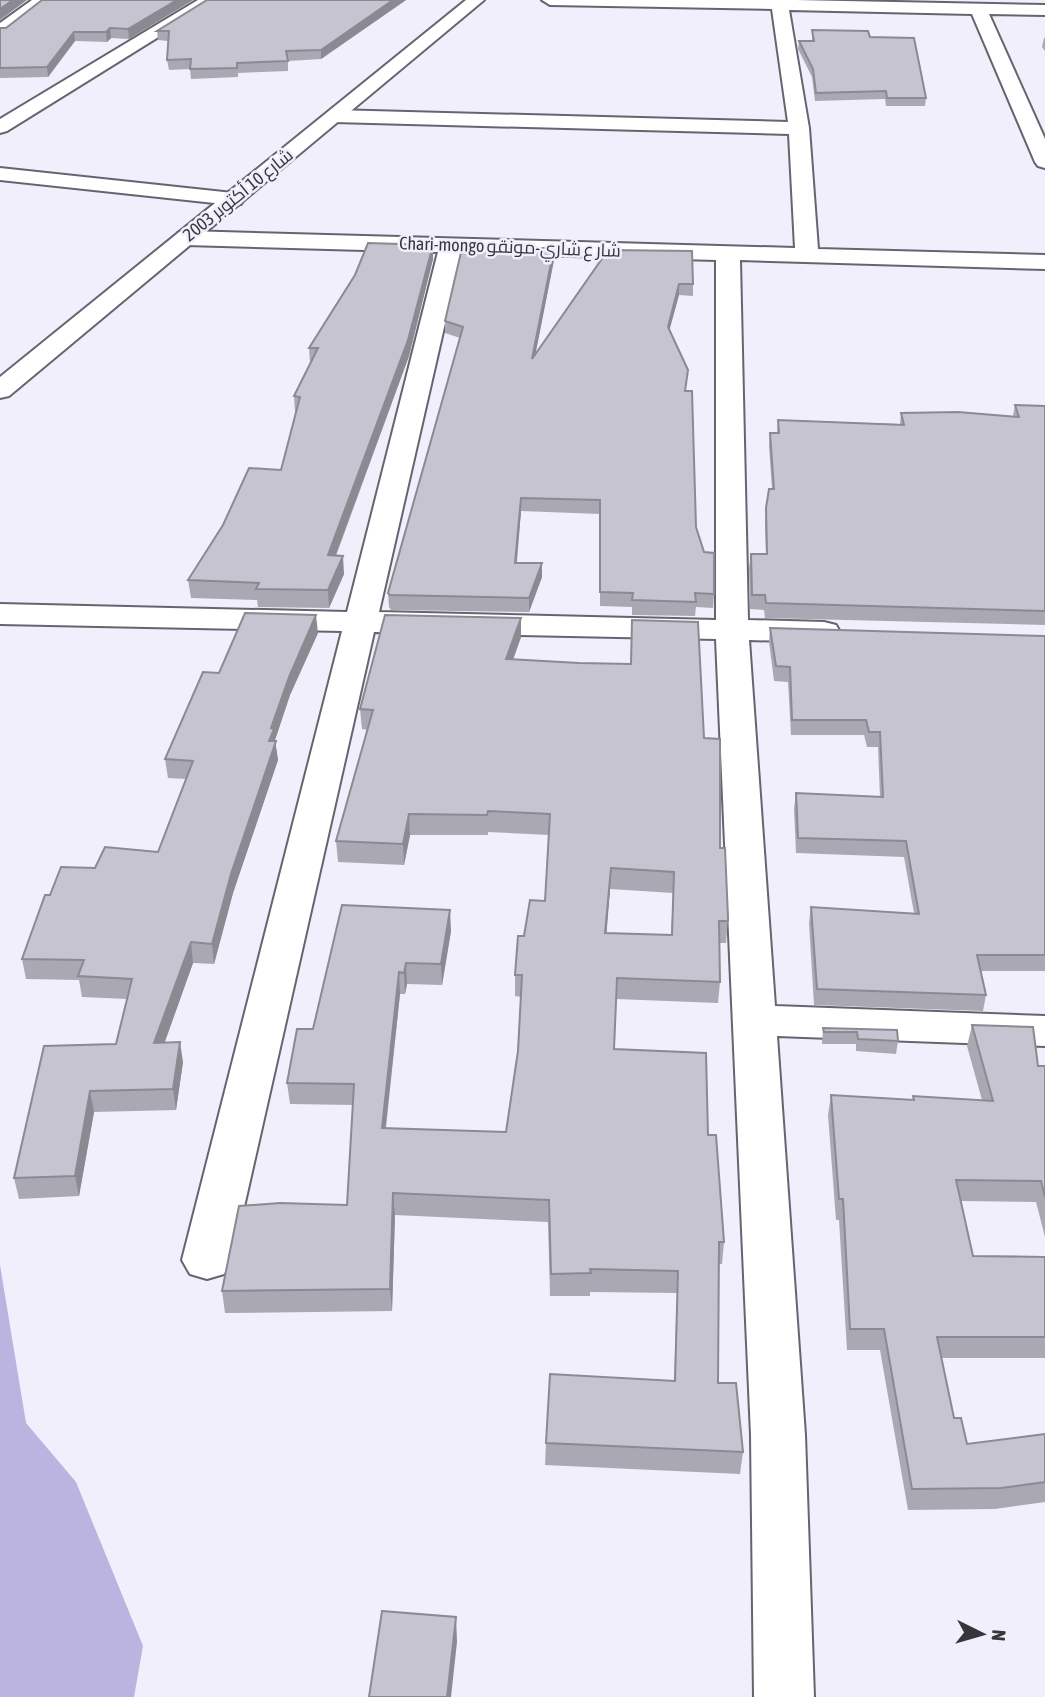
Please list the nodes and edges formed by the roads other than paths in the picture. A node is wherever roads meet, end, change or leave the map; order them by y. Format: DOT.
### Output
graph roads {
  1 [pos="43,0"];
  2 [pos="210,0"];
  3 [pos="450,0"];
  4 [pos="476,0"];
  5 [pos="550,0"];
  6 [pos="780,5"];
  7 [pos="978,9"];
  8 [pos="1045,10"];
  9 [pos="0,31"];
  10 [pos="334,116"];
  11 [pos="0,127"];
  12 [pos="799,128"];
  13 [pos="256,153"];
  14 [pos="1045,162"];
  15 [pos="0,174"];
  16 [pos="224,179"];
  17 [pos="202,196"];
  18 [pos="233,200"];
  19 [pos="181,212"];
  20 [pos="186,238"];
  21 [pos="451,245"];
  22 [pos="728,253"];
  23 [pos="807,255"];
  24 [pos="1045,262"];
  25 [pos="0,390"];
  26 [pos="0,614"];
  27 [pos="362,622"];
  28 [pos="733,629"];
  29 [pos="855,632"];
  30 [pos="756,1020"];
  31 [pos="1045,1031"];
  32 [pos="207,1260"];
  33 [pos="783,1697"];
  1 -- 9 [label="main road"];
  2 -- 11 [label="main road"];
  3 -- 13 [label="main road, شارع 10 أكتوبر 2003"];
  4 -- 10 [label="main road, شارع 10 أكتوبر 2003"];
  5 -- 6 [label="main road"];
  6 -- 7 [label="main road"];
  6 -- 12 [label="main road"];
  7 -- 8 [label="main road"];
  7 -- 14 [label="main road"];
  10 -- 12 [label="main road"];
  10 -- 18 [label="main road, شارع 10 أكتوبر 2003"];
  12 -- 23 [label="main road"];
  15 -- 17 [label="main road"];
  16 -- 17 [label="main road, شارع 10 أكتوبر 2003"];
  17 -- 18 [label="main road"];
  17 -- 19 [label="main road, شارع 10 أكتوبر 2003"];
  18 -- 20 [label="main road, شارع 10 أكتوبر 2003"];
  20 -- 21 [label="main road, Chari-mongo شار ع شاري-مونقو"];
  20 -- 25 [label="main road, شارع 10 أكتوبر 2003"];
  21 -- 22 [label="main road, Chari-mongo شار ع شاري-مونقو"];
  21 -- 27 [label="main road"];
  22 -- 23 [label="main road, Chari-mongo شار ع شاري-مونقو"];
  22 -- 28 [label="main road"];
  23 -- 24 [label="main road, Chari-mongo شار ع شاري-مونقو"];
  26 -- 27 [label="main road"];
  27 -- 28 [label="main road"];
  27 -- 32 [label="main road"];
  28 -- 29 [label="main road"];
  28 -- 30 [label="main road"];
  30 -- 31 [label="main road"];
  30 -- 33 [label="main road"];
}
